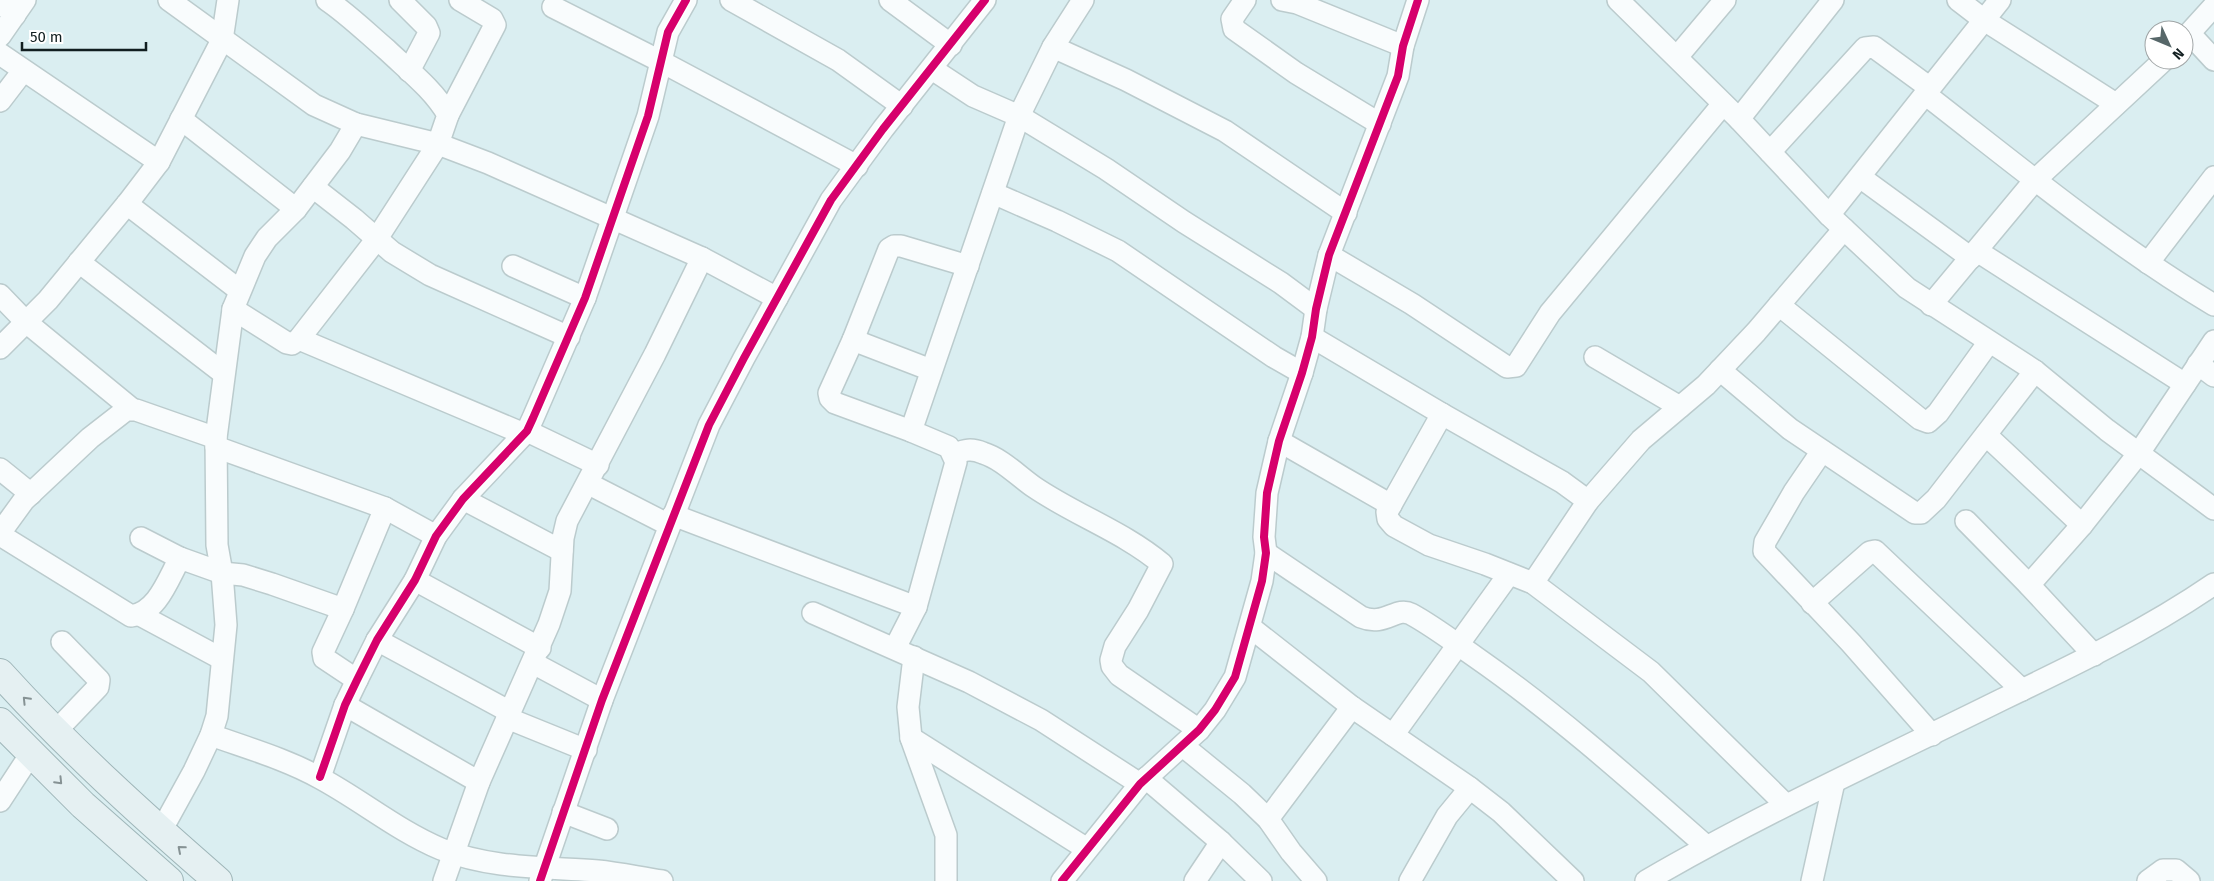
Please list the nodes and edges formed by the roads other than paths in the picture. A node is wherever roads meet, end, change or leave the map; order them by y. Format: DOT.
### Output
graph roads {
  1 [pos="169,0"];
  2 [pos="228,0"];
  3 [pos="327,0"];
  4 [pos="400,0"];
  5 [pos="460,0"];
  6 [pos="686,0"];
  7 [pos="731,0"];
  8 [pos="890,0"];
  9 [pos="985,0"];
  10 [pos="1083,0"];
  11 [pos="1245,0"];
  12 [pos="1282,0"];
  13 [pos="1418,0"];
  14 [pos="1618,0"];
  15 [pos="1725,0"];
  16 [pos="1833,0"];
  17 [pos="1958,0"];
  18 [pos="2000,0"];
  19 [pos="13,6"];
  20 [pos="2214,6"];
  21 [pos="554,7"];
  22 [pos="1984,20"];
  23 [pos="2194,28"];
  24 [pos="0,36"];
  25 [pos="222,40"];
  26 [pos="2194,42"];
  27 [pos="951,45"];
  28 [pos="1403,46"];
  29 [pos="1053,47"];
  30 [pos="0,54"];
  31 [pos="1677,57"];
  32 [pos="2214,60"];
  33 [pos="660,61"];
  34 [pos="932,69"];
  35 [pos="409,70"];
  36 [pos="2153,70"];
  37 [pos="23,71"];
  38 [pos="1927,91"];
  39 [pos="0,101"];
  40 [pos="1723,104"];
  41 [pos="2116,104"];
  42 [pos="902,106"];
  43 [pos="448,115"];
  44 [pos="1019,116"];
  45 [pos="181,119"];
  46 [pos="1739,119"];
  47 [pos="356,124"];
  48 [pos="1380,124"];
  49 [pos="438,144"];
  50 [pos="1770,152"];
  51 [pos="159,162"];
  52 [pos="857,166"];
  53 [pos="1860,177"];
  54 [pos="2214,177"];
  55 [pos="2035,180"];
  56 [pos="313,187"];
  57 [pos="993,193"];
  58 [pos="127,204"];
  59 [pos="296,209"];
  60 [pos="1346,213"];
  61 [pos="613,218"];
  62 [pos="1836,222"];
  63 [pos="376,240"];
  64 [pos="1974,254"];
  65 [pos="1329,255"];
  66 [pos="702,258"];
  67 [pos="79,262"];
  68 [pos="2148,263"];
  69 [pos="513,266"];
  70 [pos="968,266"];
  71 [pos="0,295"];
  72 [pos="585,298"];
  73 [pos="777,298"];
  74 [pos="236,300"];
  75 [pos="1779,305"];
  76 [pos="1931,305"];
  77 [pos="2214,305"];
  78 [pos="1316,309"];
  79 [pos="26,322"];
  80 [pos="1312,336"];
  81 [pos="569,337"];
  82 [pos="299,339"];
  83 [pos="853,340"];
  84 [pos="2214,341"];
  85 [pos="1989,342"];
  86 [pos="0,348"];
  87 [pos="1595,357"];
  88 [pos="931,370"];
  89 [pos="1720,370"];
  90 [pos="2206,370"];
  91 [pos="2035,371"];
  92 [pos="223,373"];
  93 [pos="1302,373"];
  94 [pos="2185,384"];
  95 [pos="1680,407"];
  96 [pos="132,409"];
  97 [pos="1442,414"];
  98 [pos="911,431"];
  99 [pos="525,433"];
  100 [pos="1986,435"];
  101 [pos="1279,441"];
  102 [pos="216,442"];
  103 [pos="1822,451"];
  104 [pos="2139,453"];
  105 [pos="954,454"];
  106 [pos="598,465"];
  107 [pos="0,470"];
  108 [pos="588,484"];
  109 [pos="31,494"];
  110 [pos="463,499"];
  111 [pos="1588,501"];
  112 [pos="1391,505"];
  113 [pos="385,508"];
  114 [pos="2214,509"];
  115 [pos="671,520"];
  116 [pos="1966,522"];
  117 [pos="2082,525"];
  118 [pos="0,534"];
  119 [pos="436,536"];
  120 [pos="141,538"];
  121 [pos="562,551"];
  122 [pos="1266,553"];
  123 [pos="180,558"];
  124 [pos="222,573"];
  125 [pos="1509,574"];
  126 [pos="415,580"];
  127 [pos="1533,583"];
  128 [pos="2030,584"];
  129 [pos="2214,584"];
  130 [pos="1812,603"];
  131 [pos="916,607"];
  132 [pos="343,609"];
  133 [pos="812,613"];
  134 [pos="140,615"];
  135 [pos="1250,627"];
  136 [pos="377,640"];
  137 [pos="62,642"];
  138 [pos="1458,646"];
  139 [pos="895,648"];
  140 [pos="2094,655"];
  141 [pos="536,656"];
  142 [pos="914,657"];
  143 [pos="222,659"];
  144 [pos="0,673"];
  145 [pos="357,680"];
  146 [pos="2022,690"];
  147 [pos="602,700"];
  148 [pos="345,705"];
  149 [pos="1352,707"];
  150 [pos="508,715"];
  151 [pos="0,722"];
  152 [pos="1199,730"];
  153 [pos="56,731"];
  154 [pos="1393,735"];
  155 [pos="1932,735"];
  156 [pos="211,736"];
  157 [pos="911,738"];
  158 [pos="1183,746"];
  159 [pos="586,750"];
  160 [pos="32,752"];
  161 [pos="320,777"];
  162 [pos="1143,781"];
  163 [pos="479,782"];
  164 [pos="1834,782"];
  165 [pos="1470,788"];
  166 [pos="0,801"];
  167 [pos="1786,805"];
  168 [pos="564,812"];
  169 [pos="1268,819"];
  170 [pos="607,829"];
  171 [pos="160,831"];
  172 [pos="1221,842"];
  173 [pos="1706,846"];
  174 [pos="1087,849"];
  175 [pos="454,852"];
  176 [pos="541,875"];
  177 [pos="622,878"];
  178 [pos="169,881"];
  179 [pos="218,881"];
  180 [pos="444,881"];
  181 [pos="662,881"];
  182 [pos="946,881"];
  183 [pos="1062,881"];
  184 [pos="1195,881"];
  185 [pos="1261,881"];
  186 [pos="1316,881"];
  187 [pos="1410,881"];
  188 [pos="1573,881"];
  189 [pos="1646,881"];
  190 [pos="1812,881"];
  191 [pos="2148,881"];
  192 [pos="2189,881"];
  1 -- 25 [label="street"];
  2 -- 25 [label="street"];
  3 -- 35 [label="street"];
  4 -- 35 [label="street"];
  5 -- 43 [label="street"];
  6 -- 33 [label="street"];
  7 -- 42 [label="street"];
  8 -- 27 [label="street"];
  9 -- 27 [label="street"];
  10 -- 29 [label="street"];
  11 -- 48 [label="street"];
  12 -- 28 [label="street"];
  13 -- 28 [label="street"];
  14 -- 31 [label="street"];
  15 -- 31 [label="street"];
  16 -- 46 [label="street"];
  17 -- 22 [label="street"];
  18 -- 22 [label="street"];
  19 -- 24 [label="street"];
  20 -- 23 [label="street"];
  21 -- 33 [label="street"];
  22 -- 38 [label="street"];
  22 -- 41 [label="street"];
  25 -- 45 [label="street"];
  25 -- 47 [label="street"];
  26 -- 32 [label="street"];
  27 -- 34 [label="street"];
  28 -- 48 [label="street"];
  29 -- 44 [label="street"];
  29 -- 60 [label="street"];
  30 -- 37 [label="street"];
  31 -- 40 [label="street"];
  33 -- 52 [label="street"];
  33 -- 61 [label="street"];
  34 -- 42 [label="street"];
  34 -- 44 [label="street"];
  35 -- 43 [label="street"];
  36 -- 41 [label="street"];
  37 -- 39 [label="street"];
  37 -- 51 [label="street"];
  38 -- 50 [label="street"];
  38 -- 53 [label="street"];
  38 -- 55 [label="street"];
  40 -- 46 [label="street"];
  40 -- 65 [label="street"];
  41 -- 55 [label="street"];
  42 -- 52 [label="street"];
  43 -- 49 [label="street"];
  44 -- 57 [label="street"];
  44 -- 78 [label="street"];
  45 -- 51 [label="street"];
  45 -- 59 [label="street"];
  46 -- 50 [label="street"];
  47 -- 49 [label="street"];
  47 -- 56 [label="street"];
  48 -- 60 [label="street"];
  49 -- 61 [label="street"];
  49 -- 63 [label="street"];
  50 -- 62 [label="street"];
  51 -- 58 [label="street"];
  52 -- 73 [label="street"];
  53 -- 62 [label="street"];
  53 -- 64 [label="street"];
  54 -- 68 [label="street"];
  55 -- 64 [label="street"];
  55 -- 68 [label="street"];
  56 -- 59 [label="street"];
  56 -- 63 [label="street"];
  57 -- 70 [label="street"];
  57 -- 93 [label="street"];
  58 -- 67 [label="street"];
  58 -- 74 [label="street"];
  59 -- 74 [label="street"];
  60 -- 65 [label="street"];
  61 -- 66 [label="street"];
  61 -- 72 [label="street"];
  62 -- 75 [label="street"];
  62 -- 76 [label="street"];
  63 -- 81 [label="street"];
  63 -- 82 [label="street"];
  64 -- 76 [label="street"];
  64 -- 94 [label="street"];
  65 -- 78 [label="street"];
  66 -- 73 [label="street"];
  66 -- 106 [label="street"];
  67 -- 79 [label="street"];
  67 -- 92 [label="street"];
  68 -- 77 [label="street"];
  69 -- 72 [label="street"];
  70 -- 83 [label="street"];
  70 -- 88 [label="street"];
  71 -- 79 [label="street"];
  72 -- 81 [label="street"];
  73 -- 115 [label="street"];
  74 -- 82 [label="street"];
  74 -- 92 [label="street"];
  75 -- 85 [label="street"];
  75 -- 89 [label="street"];
  76 -- 85 [label="street"];
  78 -- 80 [label="street"];
  79 -- 86 [label="street"];
  79 -- 96 [label="street"];
  80 -- 93 [label="street"];
  80 -- 97 [label="street"];
  81 -- 99 [label="street"];
  82 -- 99 [label="street"];
  83 -- 88 [label="street"];
  83 -- 98 [label="street"];
  84 -- 90 [label="street"];
  85 -- 91 [label="street"];
  87 -- 95 [label="street"];
  88 -- 98 [label="street"];
  89 -- 95 [label="street"];
  89 -- 103 [label="street"];
  90 -- 94 [label="street"];
  91 -- 100 [label="street"];
  91 -- 104 [label="street"];
  92 -- 102 [label="street"];
  93 -- 101 [label="street"];
  94 -- 104 [label="street"];
  95 -- 111 [label="street"];
  96 -- 102 [label="street"];
  96 -- 109 [label="street"];
  97 -- 111 [label="street"];
  97 -- 112 [label="street"];
  98 -- 105 [label="street"];
  99 -- 106 [label="street"];
  99 -- 110 [label="street"];
  100 -- 103 [label="street"];
  100 -- 117 [label="street"];
  101 -- 112 [label="street"];
  101 -- 122 [label="street"];
  102 -- 113 [label="street"];
  102 -- 124 [label="street"];
  103 -- 130 [label="street"];
  104 -- 114 [label="street"];
  104 -- 117 [label="street"];
  105 -- 131 [label="street"];
  105 -- 152 [label="street"];
  106 -- 108 [label="street"];
  107 -- 109 [label="street"];
  108 -- 115 [label="street"];
  108 -- 121 [label="street"];
  109 -- 118 [label="street"];
  110 -- 119 [label="street"];
  110 -- 121 [label="street"];
  111 -- 127 [label="street"];
  112 -- 125 [label="street"];
  113 -- 119 [label="street"];
  113 -- 132 [label="street"];
  115 -- 131 [label="street"];
  115 -- 147 [label="street"];
  116 -- 128 [label="street"];
  117 -- 128 [label="street"];
  118 -- 134 [label="street"];
  119 -- 126 [label="street"];
  120 -- 123 [label="street"];
  121 -- 141 [label="street"];
  122 -- 135 [label="street"];
  122 -- 138 [label="street"];
  123 -- 124 [label="street"];
  123 -- 134 [label="street"];
  124 -- 132 [label="street"];
  124 -- 143 [label="street"];
  125 -- 127 [label="street"];
  125 -- 138 [label="street"];
  126 -- 136 [label="street"];
  126 -- 141 [label="street"];
  127 -- 167 [label="street"];
  128 -- 140 [label="street"];
  129 -- 140 [label="street"];
  130 -- 146 [label="street"];
  130 -- 155 [label="street"];
  131 -- 139 [label="street"];
  132 -- 145 [label="street"];
  133 -- 139 [label="street"];
  134 -- 143 [label="street"];
  135 -- 149 [label="street"];
  135 -- 152 [label="street"];
  136 -- 145 [label="street"];
  136 -- 150 [label="street"];
  137 -- 153 [label="street"];
  138 -- 154 [label="street"];
  138 -- 173 [label="street"];
  139 -- 142 [label="street"];
  140 -- 146 [label="street"];
  141 -- 147 [label="street"];
  141 -- 150 [label="street"];
  142 -- 157 [label="street"];
  142 -- 162 [label="street"];
  143 -- 156 [label="street"];
  153 -- 144 [label="main road, one-way"];
  145 -- 148 [label="street"];
  146 -- 155 [label="street"];
  147 -- 159 [label="street"];
  148 -- 161 [label="street"];
  148 -- 163 [label="street"];
  149 -- 154 [label="street"];
  149 -- 169 [label="street"];
  150 -- 159 [label="street"];
  150 -- 163 [label="street"];
  151 -- 160 [label="main road"];
  152 -- 158 [label="street"];
  153 -- 171 [label="main road"];
  154 -- 165 [label="street"];
  155 -- 164 [label="street"];
  156 -- 161 [label="street"];
  156 -- 171 [label="street"];
  157 -- 174 [label="street"];
  157 -- 182 [label="street"];
  158 -- 162 [label="street"];
  158 -- 169 [label="street"];
  159 -- 168 [label="street"];
  160 -- 166 [label="street"];
  160 -- 178 [label="main road, one-way"];
  161 -- 175 [label="street"];
  162 -- 172 [label="street"];
  162 -- 174 [label="street"];
  163 -- 175 [label="street"];
  164 -- 167 [label="street"];
  164 -- 190 [label="street"];
  165 -- 187 [label="street"];
  165 -- 188 [label="street"];
  167 -- 173 [label="street"];
  168 -- 170 [label="street"];
  168 -- 176 [label="street"];
  169 -- 186 [label="street"];
  179 -- 171 [label="main road, one-way"];
  172 -- 184 [label="street"];
  172 -- 185 [label="street"];
  173 -- 189 [label="street"];
  174 -- 183 [label="street"];
  175 -- 176 [label="street"];
  175 -- 180 [label="street"];
  176 -- 177 [label="street"];
  177 -- 181 [label="street"];
  191 -- 192 [label="street"];
}
